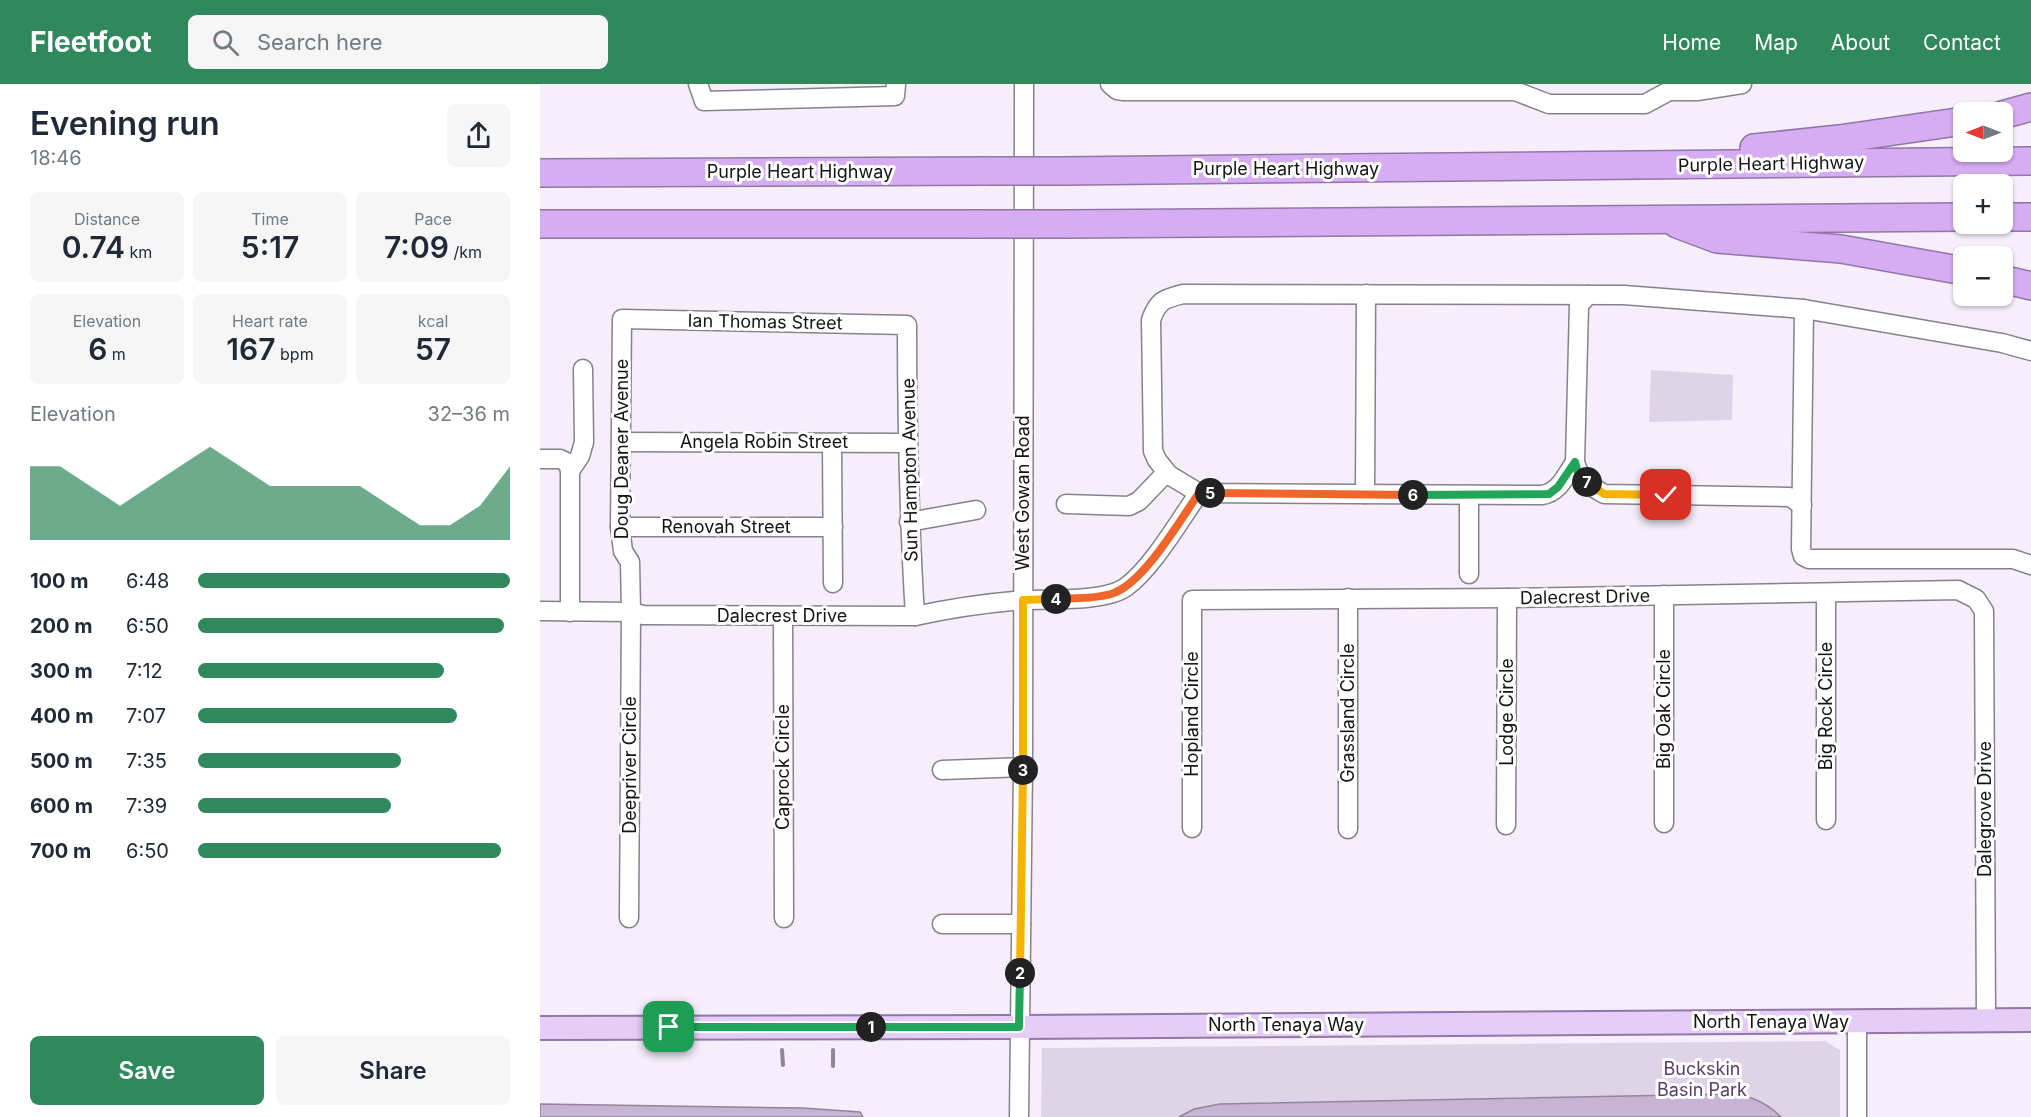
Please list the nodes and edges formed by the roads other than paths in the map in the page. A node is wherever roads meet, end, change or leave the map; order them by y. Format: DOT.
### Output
graph roads {
  1 [pos="1024,84"];
  2 [pos="1110,84"];
  3 [pos="1742,84"];
  4 [pos="1310,87"];
  5 [pos="896,90"];
  6 [pos="701,92"];
  7 [pos="2031,107"];
  8 [pos="2013,112"];
  9 [pos="1953,124"];
  10 [pos="2031,161"];
  11 [pos="1535,166"];
  12 [pos="540,173"];
  13 [pos="1953,217"];
  14 [pos="2013,217"];
  15 [pos="2031,217"];
  16 [pos="1659,218"];
  17 [pos="540,224"];
  18 [pos="1953,269"];
  19 [pos="2013,282"];
  20 [pos="2031,286"];
  21 [pos="1366,294"];
  22 [pos="1588,295"];
  23 [pos="1804,309"];
  24 [pos="622,319"];
  25 [pos="907,325"];
  26 [pos="2031,351"];
  27 [pos="583,369"];
  28 [pos="621,442"];
  29 [pos="832,443"];
  30 [pos="907,443"];
  31 [pos="540,459"];
  32 [pos="1575,462"];
  33 [pos="570,471"];
  34 [pos="1169,475"];
  35 [pos="1199,493"];
  36 [pos="1365,494"];
  37 [pos="1469,495"];
  38 [pos="1066,504"];
  39 [pos="1802,505"];
  40 [pos="976,510"];
  41 [pos="909,522"];
  42 [pos="620,527"];
  43 [pos="832,527"];
  44 [pos="2031,565"];
  45 [pos="1469,574"];
  46 [pos="833,583"];
  47 [pos="1826,593"];
  48 [pos="1664,595"];
  49 [pos="1348,598"];
  50 [pos="1507,598"];
  51 [pos="1023,600"];
  52 [pos="1192,600"];
  53 [pos="1976,600"];
  54 [pos="540,611"];
  55 [pos="570,612"];
  56 [pos="631,612"];
  57 [pos="783,616"];
  58 [pos="915,616"];
  59 [pos="1023,767"];
  60 [pos="942,770"];
  61 [pos="1826,820"];
  62 [pos="1664,823"];
  63 [pos="1506,825"];
  64 [pos="1192,828"];
  65 [pos="1348,829"];
  66 [pos="629,918"];
  67 [pos="784,918"];
  68 [pos="942,924"];
  69 [pos="1021,924"];
  70 [pos="1986,1020"];
  71 [pos="2031,1020"];
  72 [pos="1857,1021"];
  73 [pos="1019,1027"];
  74 [pos="540,1028"];
  75 [pos="1019,1117"];
  76 [pos="1857,1117"];
  1 -- 51 [label="street, West Gowan Road"];
  2 -- 4 [label="street"];
  3 -- 4 [label="street"];
  5 -- 6 [label="street"];
  7 -- 8 [label="highway"];
  9 -- 11 [label="highway"];
  10 -- 11 [label="highway, Purple Heart Highway"];
  11 -- 12 [label="highway, Purple Heart Highway, bridge"];
  13 -- 16 [label="highway"];
  14 -- 15 [label="highway"];
  16 -- 17 [label="highway, bridge"];
  16 -- 18 [label="highway"];
  19 -- 20 [label="highway"];
  21 -- 22 [label="street"];
  21 -- 34 [label="street"];
  21 -- 36 [label="street"];
  22 -- 23 [label="street"];
  22 -- 32 [label="street"];
  23 -- 26 [label="street"];
  23 -- 39 [label="street"];
  24 -- 25 [label="street, Ian Thomas Street"];
  24 -- 28 [label="street, Doug Deaner Avenue"];
  25 -- 30 [label="street, Sun Hampton Avenue"];
  27 -- 33 [label="street"];
  28 -- 29 [label="street, Angela Robin Street"];
  28 -- 42 [label="street, Doug Deaner Avenue"];
  29 -- 30 [label="street, Angela Robin Street"];
  29 -- 43 [label="street"];
  30 -- 41 [label="street, Sun Hampton Avenue"];
  31 -- 33 [label="street"];
  32 -- 37 [label="street"];
  32 -- 39 [label="street"];
  33 -- 55 [label="street"];
  34 -- 35 [label="street"];
  34 -- 38 [label="street"];
  35 -- 36 [label="street"];
  35 -- 51 [label="street, Dalecrest Drive"];
  36 -- 37 [label="street"];
  37 -- 45 [label="street"];
  39 -- 44 [label="street"];
  40 -- 41 [label="street"];
  41 -- 58 [label="street, Sun Hampton Avenue"];
  42 -- 43 [label="street, Renovah Street"];
  42 -- 56 [label="street, Doug Deaner Avenue"];
  43 -- 46 [label="street"];
  47 -- 48 [label="street, Dalecrest Drive"];
  47 -- 53 [label="street, Dalecrest Drive"];
  47 -- 61 [label="street, Big Rock Circle"];
  48 -- 50 [label="street, Dalecrest Drive"];
  48 -- 62 [label="street, Big Oak Circle"];
  49 -- 50 [label="street, Dalecrest Drive"];
  49 -- 52 [label="street, Dalecrest Drive"];
  49 -- 65 [label="street, Grassland Circle"];
  50 -- 63 [label="street, Lodge Circle"];
  51 -- 58 [label="street, Dalecrest Drive"];
  51 -- 59 [label="street, West Gowan Road"];
  52 -- 64 [label="street, Hopland Circle"];
  53 -- 70 [label="street, Dalegrove Drive"];
  54 -- 55 [label="street, Dalecrest Drive"];
  55 -- 56 [label="street, Dalecrest Drive"];
  56 -- 57 [label="street, Dalecrest Drive"];
  56 -- 66 [label="street, Deepriver Circle"];
  57 -- 58 [label="street, Dalecrest Drive"];
  57 -- 67 [label="street, Caprock Circle"];
  59 -- 60 [label="street"];
  59 -- 69 [label="street, West Gowan Road"];
  68 -- 69 [label="street"];
  69 -- 73 [label="street, West Gowan Road"];
  70 -- 71 [label="main road, North Tenaya Way"];
  70 -- 72 [label="main road, North Tenaya Way"];
  72 -- 73 [label="main road, North Tenaya Way"];
  72 -- 76 [label="street"];
  73 -- 74 [label="main road, North Tenaya Way"];
  73 -- 75 [label="street, West Gowan Road"];
}
